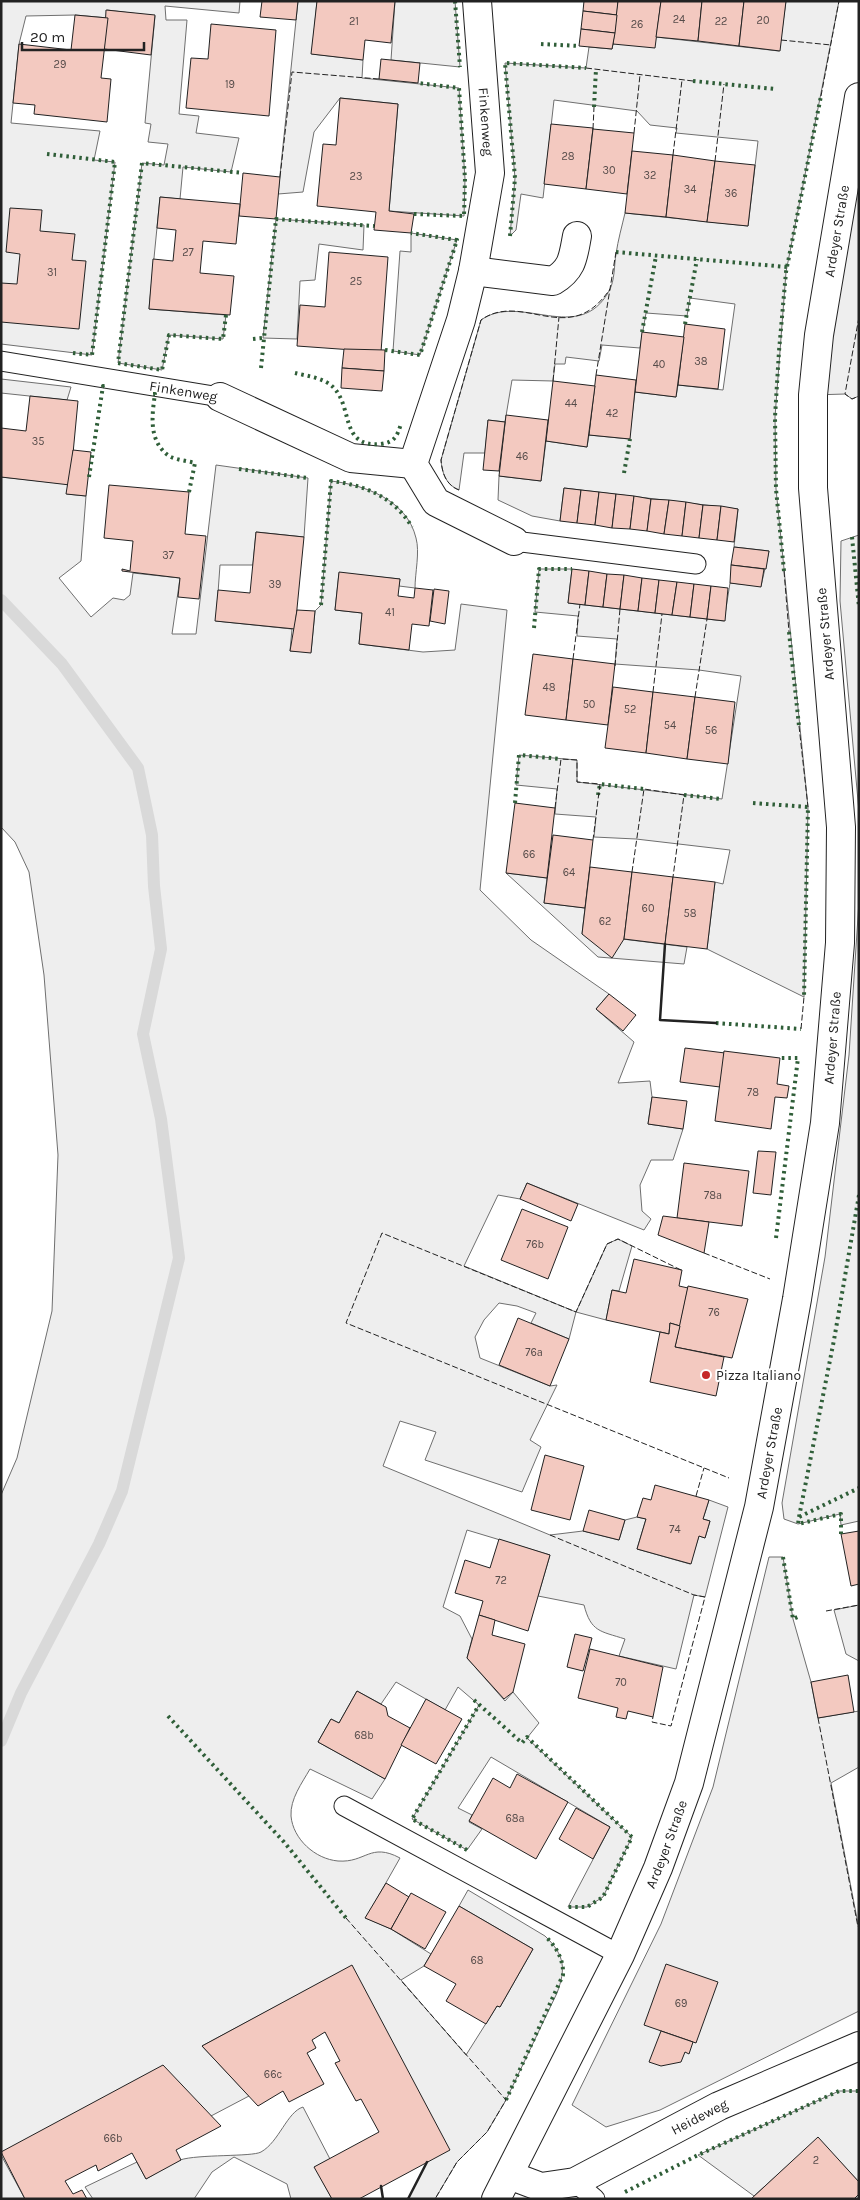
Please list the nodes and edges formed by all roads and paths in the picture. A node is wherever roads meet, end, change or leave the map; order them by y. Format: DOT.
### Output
graph roads {
  1 [pos="477,1"];
  2 [pos="859,97"];
  3 [pos="577,236"];
  4 [pos="473,271"];
  5 [pos="1,361"];
  6 [pos="220,397"];
  7 [pos="413,464"];
  8 [pos="514,541"];
  9 [pos="696,564"];
  10 [pos="344,1806"];
  11 [pos="620,1955"];
  12 [pos="859,2046"];
  13 [pos="509,2176"];
  14 [pos="575,2182"];
  15 [pos="542,2193"];
  16 [pos="496,2199"];
  17 [pos="595,2199"];
  1 -- 4 [label="main road, Finkenweg"];
  2 -- 11 [label="main road, Ardeyer Straße"];
  3 -- 4 [label="main road"];
  4 -- 7 [label="main road, Finkenweg"];
  5 -- 6 [label="lane, Finkenweg"];
  6 -- 7 [label="main road, Finkenweg"];
  7 -- 8 [label="main road"];
  8 -- 9 [label="lane"];
  10 -- 11 [label="lane"];
  11 -- 13 [label="main road, Ardeyer Straße"];
  12 -- 14 [label="main road, Heideweg"];
  13 -- 15 [label="main road, Heideweg"];
  13 -- 16 [label="main road, Ardeyer Straße"];
  14 -- 15 [label="main road, Heideweg"];
  14 -- 17 [label="lane"];
}
